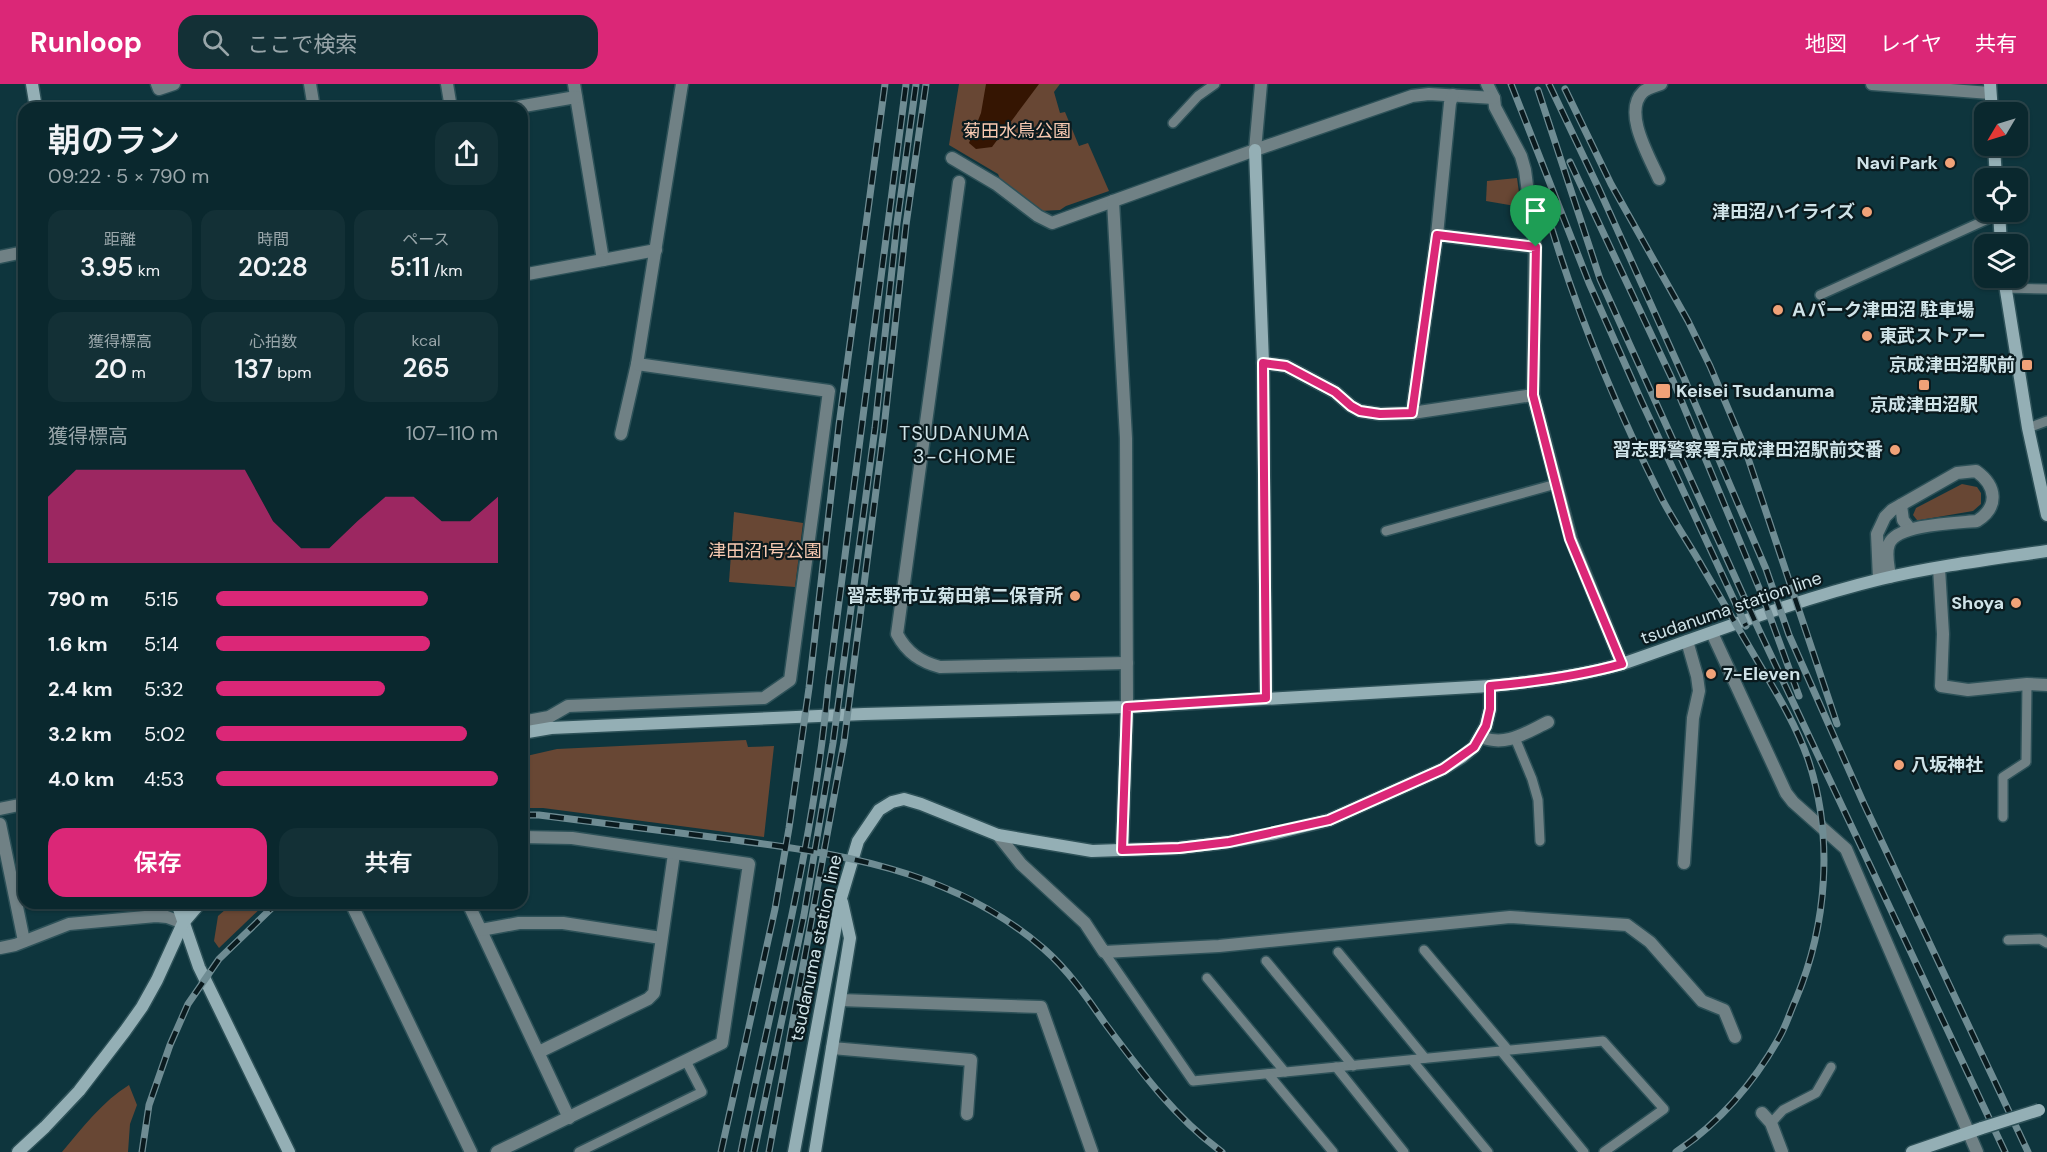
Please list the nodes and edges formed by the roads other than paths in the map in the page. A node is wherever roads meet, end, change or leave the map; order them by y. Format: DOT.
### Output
graph roads {
  1 [pos="32,84"];
  2 [pos="157,84"];
  3 [pos="174,84"];
  4 [pos="310,84"];
  5 [pos="447,84"];
  6 [pos="574,84"];
  7 [pos="682,84"];
  8 [pos="1215,84"];
  9 [pos="1261,84"];
  10 [pos="1487,84"];
  11 [pos="1661,84"];
  12 [pos="1872,84"];
  13 [pos="1990,88"];
  14 [pos="1453,95"];
  15 [pos="576,97"];
  16 [pos="1494,98"];
  17 [pos="35,102"];
  18 [pos="313,102"];
  19 [pos="450,102"];
  20 [pos="528,105"];
  21 [pos="1173,123"];
  22 [pos="1255,150"];
  23 [pos="952,158"];
  24 [pos="1659,180"];
  25 [pos="959,182"];
  26 [pos="1113,201"];
  27 [pos="1979,222"];
  28 [pos="1437,235"];
  29 [pos="1536,247"];
  30 [pos="656,250"];
  31 [pos="18,253"];
  32 [pos="0,257"];
  33 [pos="603,260"];
  34 [pos="528,274"];
  35 [pos="2028,286"];
  36 [pos="2005,288"];
  37 [pos="2047,289"];
  38 [pos="1820,295"];
  39 [pos="1263,363"];
  40 [pos="637,364"];
  41 [pos="1533,395"];
  42 [pos="1412,413"];
  43 [pos="2047,421"];
  44 [pos="2028,428"];
  45 [pos="621,434"];
  46 [pos="1556,484"];
  47 [pos="1901,505"];
  48 [pos="2047,515"];
  49 [pos="1910,529"];
  50 [pos="1386,531"];
  51 [pos="2047,550"];
  52 [pos="1939,568"];
  53 [pos="1885,578"];
  54 [pos="1712,633"];
  55 [pos="1688,641"];
  56 [pos="1127,663"];
  57 [pos="1622,664"];
  58 [pos="2027,684"];
  59 [pos="2047,685"];
  60 [pos="1490,686"];
  61 [pos="1266,698"];
  62 [pos="1127,707"];
  63 [pos="528,721"];
  64 [pos="1548,722"];
  65 [pos="528,732"];
  66 [pos="1480,737"];
  67 [pos="1515,738"];
  68 [pos="18,805"];
  69 [pos="0,809"];
  70 [pos="2002,817"];
  71 [pos="0,824"];
  72 [pos="998,835"];
  73 [pos="528,837"];
  74 [pos="1540,841"];
  75 [pos="1122,850"];
  76 [pos="674,854"];
  77 [pos="1684,863"];
  78 [pos="841,898"];
  79 [pos="179,909"];
  80 [pos="195,909"];
  81 [pos="354,909"];
  82 [pos="471,909"];
  83 [pos="183,922"];
  84 [pos="481,930"];
  85 [pos="661,938"];
  86 [pos="2008,940"];
  87 [pos="24,941"];
  88 [pos="2047,943"];
  89 [pos="0,948"];
  90 [pos="1424,950"];
  91 [pos="1104,952"];
  92 [pos="1338,952"];
  93 [pos="1266,961"];
  94 [pos="1207,978"];
  95 [pos="840,1000"];
  96 [pos="1735,1037"];
  97 [pos="832,1048"];
  98 [pos="1505,1050"];
  99 [pos="539,1052"];
  100 [pos="1425,1058"];
  101 [pos="1412,1060"];
  102 [pos="686,1061"];
  103 [pos="1353,1066"];
  104 [pos="1336,1067"];
  105 [pos="1831,1067"];
  106 [pos="1285,1072"];
  107 [pos="1268,1074"];
  108 [pos="2043,1109"];
  109 [pos="1762,1113"];
  110 [pos="968,1114"];
  111 [pos="569,1118"];
  112 [pos="1771,1123"];
  113 [pos="1968,1134"];
  114 [pos="18,1152"];
  115 [pos="289,1152"];
  116 [pos="471,1152"];
  117 [pos="497,1152"];
  118 [pos="579,1152"];
  119 [pos="794,1152"];
  120 [pos="815,1152"];
  121 [pos="1092,1152"];
  122 [pos="1333,1152"];
  123 [pos="1404,1152"];
  124 [pos="1488,1152"];
  125 [pos="1584,1152"];
  126 [pos="1604,1152"];
  127 [pos="1782,1152"];
  128 [pos="1912,1152"];
  129 [pos="1977,1152"];
  1 -- 17 [label="street"];
  2 -- 3 [label="street"];
  4 -- 18 [label="street"];
  5 -- 19 [label="street"];
  6 -- 15 [label="street"];
  7 -- 30 [label="street"];
  8 -- 21 [label="lane"];
  9 -- 22 [label="street"];
  10 -- 16 [label="street"];
  11 -- 24 [label="street"];
  12 -- 13 [label="street"];
  14 -- 16 [label="street"];
  14 -- 22 [label="street"];
  14 -- 28 [label="street"];
  15 -- 20 [label="street"];
  15 -- 33 [label="street"];
  16 -- 29 [label="street"];
  22 -- 26 [label="street"];
  22 -- 39 [label="street"];
  23 -- 26 [label="street"];
  25 -- 56 [label="street"];
  26 -- 56 [label="street"];
  27 -- 38 [label="lane"];
  28 -- 29 [label="street"];
  28 -- 42 [label="street"];
  29 -- 41 [label="street"];
  30 -- 33 [label="street"];
  30 -- 40 [label="street"];
  31 -- 32 [label="street"];
  33 -- 34 [label="street"];
  35 -- 37 [label="lane"];
  36 -- 44 [label="street"];
  39 -- 42 [label="street"];
  39 -- 61 [label="street"];
  40 -- 45 [label="street"];
  40 -- 63 [label="street"];
  41 -- 42 [label="street"];
  41 -- 46 [label="street"];
  43 -- 44 [label="lane"];
  44 -- 48 [label="street"];
  46 -- 50 [label="lane"];
  46 -- 57 [label="street"];
  47 -- 49 [label="street"];
  47 -- 49 [label="street"];
  47 -- 53 [label="street"];
  49 -- 53 [label="street"];
  51 -- 52 [label="street, tsudanuma station line"];
  52 -- 53 [label="street, tsudanuma station line"];
  52 -- 58 [label="street"];
  53 -- 54 [label="street, tsudanuma station line"];
  54 -- 55 [label="street, tsudanuma station line"];
  54 -- 113 [label="street"];
  55 -- 57 [label="street, tsudanuma station line"];
  55 -- 77 [label="street"];
  56 -- 62 [label="street"];
  57 -- 60 [label="street, tsudanuma station line"];
  58 -- 59 [label="street"];
  58 -- 70 [label="lane"];
  60 -- 61 [label="street"];
  60 -- 66 [label="street, tsudanuma station line"];
  61 -- 62 [label="street"];
  62 -- 65 [label="street"];
  62 -- 75 [label="street"];
  64 -- 67 [label="street"];
  66 -- 67 [label="street"];
  66 -- 75 [label="street, tsudanuma station line"];
  67 -- 74 [label="lane"];
  68 -- 69 [label="street"];
  71 -- 87 [label="street"];
  72 -- 75 [label="street, tsudanuma station line"];
  72 -- 78 [label="street, tsudanuma station line"];
  72 -- 91 [label="street"];
  73 -- 76 [label="street"];
  76 -- 85 [label="street"];
  76 -- 102 [label="street"];
  78 -- 95 [label="street"];
  78 -- 119 [label="street, tsudanuma station line"];
  79 -- 83 [label="street"];
  80 -- 83 [label="street"];
  81 -- 116 [label="street"];
  82 -- 84 [label="street"];
  83 -- 87 [label="street"];
  83 -- 114 [label="street"];
  83 -- 115 [label="street"];
  84 -- 85 [label="street"];
  84 -- 99 [label="street"];
  85 -- 99 [label="street"];
  86 -- 88 [label="lane"];
  87 -- 89 [label="street"];
  90 -- 98 [label="lane"];
  91 -- 96 [label="street"];
  91 -- 107 [label="lane"];
  92 -- 100 [label="lane"];
  93 -- 103 [label="lane"];
  94 -- 106 [label="lane"];
  95 -- 97 [label="street"];
  95 -- 121 [label="street"];
  97 -- 110 [label="street"];
  97 -- 120 [label="street"];
  98 -- 100 [label="lane"];
  98 -- 125 [label="lane"];
  98 -- 126 [label="lane"];
  99 -- 111 [label="street"];
  100 -- 101 [label="lane"];
  101 -- 103 [label="lane"];
  101 -- 124 [label="lane"];
  102 -- 111 [label="street"];
  102 -- 118 [label="lane"];
  103 -- 104 [label="lane"];
  104 -- 106 [label="lane"];
  104 -- 123 [label="lane"];
  105 -- 112 [label="lane"];
  106 -- 107 [label="lane"];
  107 -- 122 [label="lane"];
  108 -- 113 [label="street, bridge"];
  109 -- 112 [label="street"];
  111 -- 117 [label="street"];
  112 -- 127 [label="street"];
  113 -- 128 [label="street"];
  113 -- 129 [label="street"];
}
